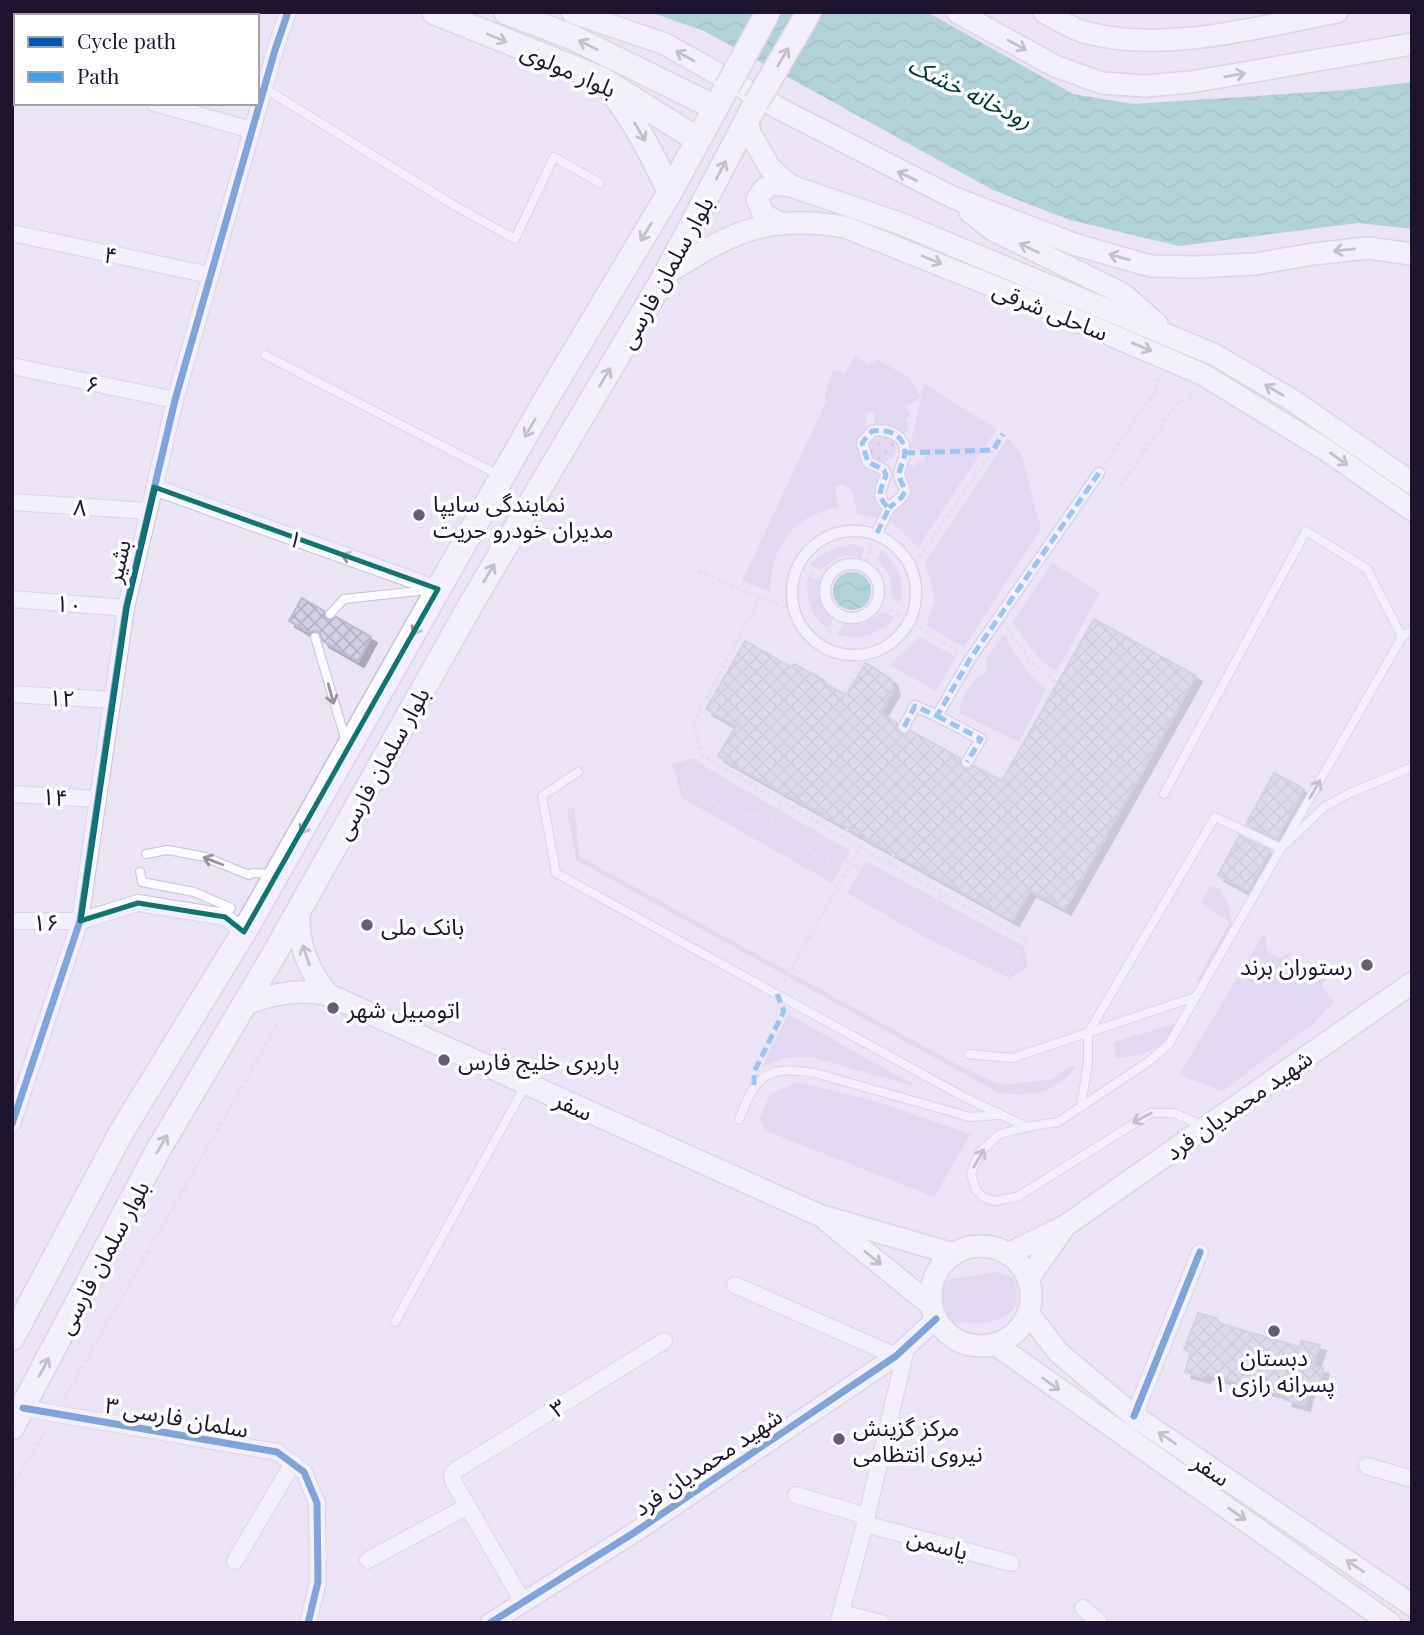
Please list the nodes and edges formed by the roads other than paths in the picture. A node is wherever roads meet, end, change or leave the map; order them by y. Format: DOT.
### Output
graph roads {
  1 [pos="288,12"];
  2 [pos="434,12"];
  3 [pos="506,12"];
  4 [pos="572,12"];
  5 [pos="768,12"];
  6 [pos="809,12"];
  7 [pos="957,12"];
  8 [pos="1044,12"];
  9 [pos="1070,12"];
  10 [pos="1288,12"];
  11 [pos="1337,12"];
  12 [pos="1412,44"];
  13 [pos="601,79"];
  14 [pos="264,89"];
  15 [pos="713,98"];
  16 [pos="162,105"];
  17 [pos="752,111"];
  18 [pos="252,130"];
  19 [pos="688,134"];
  20 [pos="600,183"];
  21 [pos="792,186"];
  22 [pos="670,192"];
  23 [pos="952,197"];
  24 [pos="782,224"];
  25 [pos="12,233"];
  26 [pos="1412,254"];
  27 [pos="666,274"];
  28 [pos="210,275"];
  29 [pos="1170,334"];
  30 [pos="265,355"];
  31 [pos="12,366"];
  32 [pos="174,400"];
  33 [pos="1099,473"];
  34 [pos="502,476"];
  35 [pos="1412,483"];
  36 [pos="154,487"];
  37 [pos="12,502"];
  38 [pos="889,508"];
  39 [pos="1412,510"];
  40 [pos="149,511"];
  41 [pos="877,533"];
  42 [pos="438,589"];
  43 [pos="12,599"];
  44 [pos="126,608"];
  45 [pos="330,614"];
  46 [pos="838,615"];
  47 [pos="1412,630"];
  48 [pos="316,637"];
  49 [pos="1402,637"];
  50 [pos="12,694"];
  51 [pos="112,700"];
  52 [pos="937,716"];
  53 [pos="904,727"];
  54 [pos="349,751"];
  55 [pos="967,762"];
  56 [pos="1412,767"];
  57 [pos="578,772"];
  58 [pos="12,794"];
  59 [pos="1164,794"];
  60 [pos="98,799"];
  61 [pos="1281,848"];
  62 [pos="146,854"];
  63 [pos="140,872"];
  64 [pos="277,874"];
  65 [pos="231,908"];
  66 [pos="299,910"];
  67 [pos="80,921"];
  68 [pos="12,922"];
  69 [pos="244,932"];
  70 [pos="1412,983"];
  71 [pos="329,995"];
  72 [pos="1195,997"];
  73 [pos="244,1004"];
  74 [pos="1088,1033"];
  75 [pos="968,1054"];
  76 [pos="526,1084"];
  77 [pos="1081,1107"];
  78 [pos="998,1115"];
  79 [pos="739,1120"];
  80 [pos="12,1124"];
  81 [pos="1027,1127"];
  82 [pos="1205,1127"];
  83 [pos="820,1215"];
  84 [pos="1065,1226"];
  85 [pos="1200,1252"];
  86 [pos="954,1254"];
  87 [pos="1008,1254"];
  88 [pos="1028,1279"];
  89 [pos="735,1285"];
  90 [pos="933,1312"];
  91 [pos="1028,1314"];
  92 [pos="395,1322"];
  93 [pos="12,1338"];
  94 [pos="664,1341"];
  95 [pos="995,1345"];
  96 [pos="901,1352"];
  97 [pos="1134,1416"];
  98 [pos="18,1417"];
  99 [pos="293,1463"];
  100 [pos="1367,1466"];
  101 [pos="1412,1479"];
  102 [pos="796,1495"];
  103 [pos="468,1506"];
  104 [pos="866,1520"];
  105 [pos="368,1560"];
  106 [pos="236,1561"];
  107 [pos="1011,1563"];
  108 [pos="523,1602"];
  109 [pos="1412,1605"];
  110 [pos="1083,1608"];
  111 [pos="839,1618"];
  112 [pos="309,1623"];
  113 [pos="490,1623"];
  114 [pos="882,1623"];
  115 [pos="1100,1623"];
  116 [pos="1390,1623"];
  1 -- 14 [label="street, بشیر"];
  2 -- 13 [label="main road, بلوار مولوی, one-way"];
  15 -- 3 [label="main road, بلوار مولوی, one-way"];
  23 -- 4 [label="main road, one-way"];
  5 -- 15 [label="main road, بلوار سلمان فارسی, bridge"];
  17 -- 6 [label="main road, بلوار سلمان فارسی, one-way, bridge"];
  7 -- 12 [label="main road, one-way"];
  8 -- 11 [label="main road"];
  9 -- 10 [label="main road"];
  13 -- 19 [label="main road, بلوار مولوی"];
  13 -- 22 [label="main road, one-way"];
  14 -- 18 [label="street, بشیر"];
  14 -- 20 [label="lane"];
  15 -- 19 [label="main road, بلوار سلمان فارسی"];
  16 -- 18 [label="street"];
  17 -- 21 [label="main road, ساحلی شرقی"];
  27 -- 17 [label="main road, بلوار سلمان فارسی, one-way"];
  18 -- 28 [label="street, بشیر"];
  19 -- 22 [label="main road, بلوار سلمان فارسی"];
  21 -- 24 [label="main road"];
  21 -- 29 [label="main road, ساحلی شرقی"];
  22 -- 34 [label="main road, بلوار سلمان فارسی, one-way"];
  26 -- 23 [label="main road, one-way"];
  29 -- 23 [label="main road, one-way"];
  24 -- 27 [label="main road, ساحلی شرقی"];
  24 -- 39 [label="main road, ساحلی شرقی, one-way"];
  25 -- 28 [label="street, ۴"];
  66 -- 27 [label="main road, بلوار سلمان فارسی, one-way"];
  28 -- 32 [label="street, بشیر"];
  35 -- 29 [label="main road, ساحلی شرقی, one-way"];
  30 -- 34 [label="lane"];
  31 -- 32 [label="street, ۶"];
  32 -- 36 [label="street, بشیر"];
  33 -- 52 [label="street"];
  34 -- 42 [label="main road, بلوار سلمان فارسی"];
  36 -- 40 [label="street, بشیر"];
  42 -- 36 [label="street, ۱, one-way"];
  37 -- 40 [label="street, ۸"];
  38 -- 38 [label="street"];
  38 -- 41 [label="street"];
  40 -- 44 [label="street, بشیر"];
  41 -- 41 [label="street"];
  42 -- 45 [label="lane"];
  42 -- 54 [label="main road, بلوار سلمان فارسی, one-way"];
  43 -- 44 [label="street, ۱۰"];
  44 -- 51 [label="street, بشیر"];
  46 -- 46 [label="street"];
  47 -- 49 [label="lane"];
  48 -- 54 [label="lane, one-way"];
  49 -- 59 [label="lane"];
  61 -- 49 [label="lane, one-way"];
  50 -- 51 [label="street, ۱۲"];
  51 -- 60 [label="street, بشیر"];
  52 -- 53 [label="street"];
  52 -- 55 [label="street"];
  54 -- 64 [label="main road, بلوار سلمان فارسی, one-way"];
  56 -- 61 [label="lane"];
  57 -- 78 [label="lane"];
  58 -- 60 [label="street, ۱۴"];
  60 -- 67 [label="street, بشیر"];
  61 -- 72 [label="lane"];
  61 -- 74 [label="lane"];
  64 -- 62 [label="lane, one-way"];
  63 -- 65 [label="lane"];
  64 -- 69 [label="main road, بلوار سلمان فارسی"];
  71 -- 66 [label="main road, one-way"];
  66 -- 73 [label="main road, بلوار سلمان فارسی"];
  67 -- 68 [label="street, ۱۶"];
  67 -- 69 [label="street, ۱۶"];
  67 -- 80 [label="street, بشیر"];
  69 -- 93 [label="main road, بلوار سلمان فارسی"];
  70 -- 82 [label="main road, شهید محمدیان فرد"];
  71 -- 73 [label="main road, سفر"];
  71 -- 76 [label="main road, سفر"];
  72 -- 74 [label="lane"];
  72 -- 77 [label="lane"];
  98 -- 73 [label="main road, بلوار سلمان فارسی, one-way"];
  74 -- 75 [label="lane"];
  74 -- 77 [label="lane"];
  76 -- 83 [label="main road, سفر"];
  76 -- 92 [label="lane"];
  77 -- 81 [label="lane"];
  78 -- 79 [label="lane"];
  78 -- 81 [label="lane"];
  82 -- 81 [label="lane, one-way"];
  82 -- 84 [label="main road, شهید محمدیان فرد"];
  83 -- 86 [label="main road, سفر"];
  83 -- 90 [label="main road, سفر, one-way"];
  84 -- 87 [label="main road"];
  84 -- 88 [label="main road"];
  85 -- 97 [label="street"];
  86 -- 87 [label="main road"];
  86 -- 90 [label="main road"];
  87 -- 88 [label="main road"];
  88 -- 91 [label="main road"];
  89 -- 96 [label="street"];
  90 -- 95 [label="main road"];
  90 -- 96 [label="street, شهید محمدیان فرد"];
  91 -- 95 [label="main road"];
  91 -- 97 [label="main road, سفر"];
  94 -- 103 [label="street, ۳"];
  95 -- 116 [label="main road, سفر, one-way"];
  96 -- 104 [label="street"];
  96 -- 108 [label="street, شهید محمدیان فرد"];
  109 -- 97 [label="main road, سفر, one-way"];
  98 -- 99 [label="street, ۳ سلمان فارسی"];
  99 -- 106 [label="street"];
  99 -- 112 [label="street, ۳ سلمان فارسی"];
  100 -- 101 [label="street"];
  102 -- 104 [label="street, یاسمن"];
  103 -- 105 [label="street"];
  103 -- 108 [label="street"];
  104 -- 107 [label="street, یاسمن"];
  104 -- 111 [label="street"];
  108 -- 113 [label="street, شهید محمدیان فرد"];
  110 -- 115 [label="street"];
  111 -- 114 [label="street"];
}
